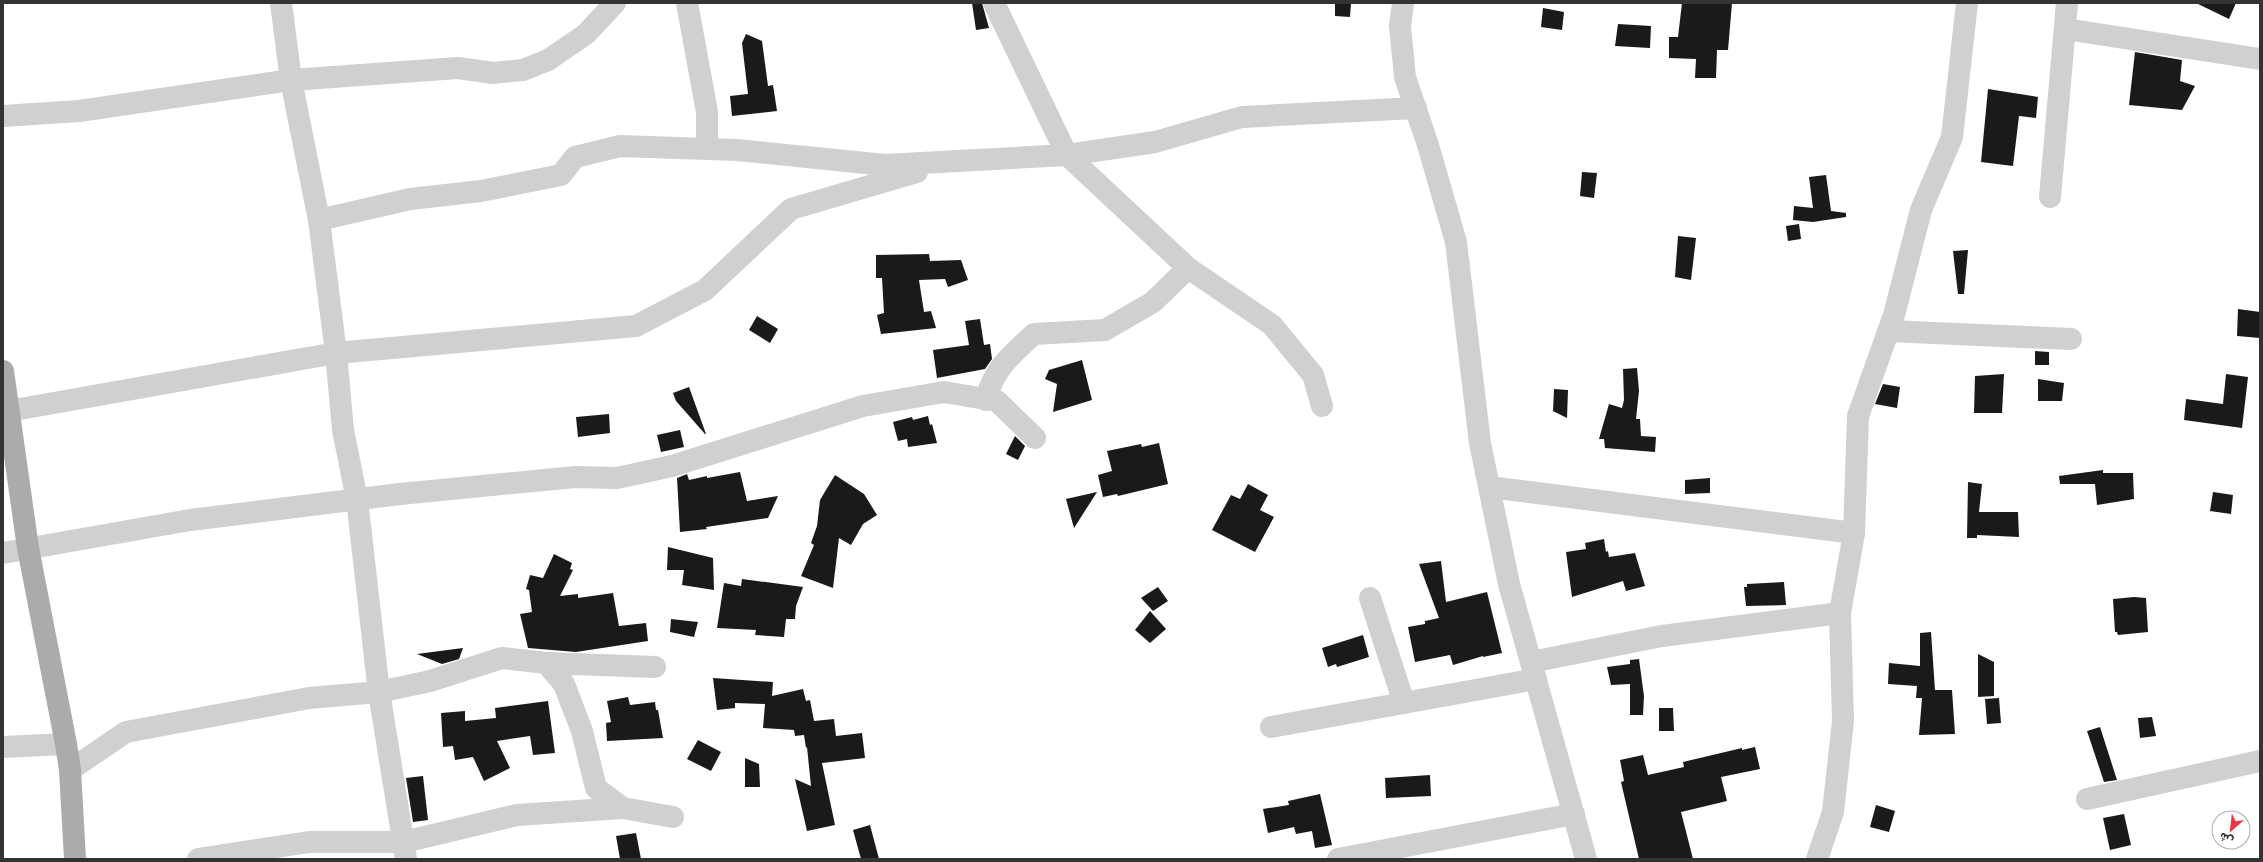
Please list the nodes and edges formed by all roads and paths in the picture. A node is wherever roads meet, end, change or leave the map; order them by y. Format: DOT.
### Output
graph roads {
  1 [pos="281,3"];
  2 [pos="615,3"];
  3 [pos="687,3"];
  4 [pos="994,3"];
  5 [pos="1403,3"];
  6 [pos="1967,3"];
  7 [pos="2067,3"];
  8 [pos="2065,29"];
  9 [pos="2260,59"];
  10 [pos="291,80"];
  11 [pos="1416,108"];
  12 [pos="3,116"];
  13 [pos="706,149"];
  14 [pos="1067,156"];
  15 [pos="953,162"];
  16 [pos="2050,196"];
  17 [pos="319,220"];
  18 [pos="1188,268"];
  19 [pos="1888,331"];
  20 [pos="2071,339"];
  21 [pos="336,353"];
  22 [pos="3,371"];
  23 [pos="986,400"];
  24 [pos="1322,406"];
  25 [pos="6,411"];
  26 [pos="1035,438"];
  27 [pos="1489,487"];
  28 [pos="357,500"];
  29 [pos="1854,533"];
  30 [pos="28,548"];
  31 [pos="3,553"];
  32 [pos="1370,598"];
  33 [pos="1840,613"];
  34 [pos="546,663"];
  35 [pos="655,667"];
  36 [pos="1534,670"];
  37 [pos="378,692"];
  38 [pos="1404,703"];
  39 [pos="1271,727"];
  40 [pos="66,744"];
  41 [pos="3,747"];
  42 [pos="2260,761"];
  43 [pos="70,770"];
  44 [pos="2087,799"];
  45 [pos="622,808"];
  46 [pos="1574,814"];
  47 [pos="673,817"];
  48 [pos="405,850"];
  49 [pos="1426,851"];
  50 [pos="75,859"];
  51 [pos="198,859"];
  52 [pos="1338,859"];
  53 [pos="1586,859"];
  54 [pos="1817,859"];
  1 -- 10 [label="street"];
  2 -- 10 [label="street"];
  3 -- 13 [label="street"];
  4 -- 14 [label="street"];
  5 -- 11 [label="street"];
  6 -- 19 [label="street"];
  7 -- 8 [label="street"];
  8 -- 9 [label="street"];
  8 -- 16 [label="street"];
  10 -- 12 [label="street"];
  10 -- 17 [label="street"];
  11 -- 14 [label="street"];
  11 -- 27 [label="street"];
  13 -- 15 [label="street"];
  13 -- 17 [label="street"];
  14 -- 15 [label="street"];
  14 -- 18 [label="street"];
  15 -- 21 [label="street"];
  17 -- 21 [label="street"];
  18 -- 23 [label="street"];
  18 -- 24 [label="street"];
  19 -- 20 [label="street"];
  19 -- 29 [label="street"];
  21 -- 25 [label="street"];
  21 -- 28 [label="street"];
  22 -- 25 [label="main road"];
  23 -- 26 [label="street"];
  23 -- 28 [label="street"];
  25 -- 30 [label="main road"];
  27 -- 29 [label="street"];
  27 -- 36 [label="street"];
  28 -- 30 [label="street"];
  28 -- 37 [label="street"];
  29 -- 33 [label="street"];
  30 -- 31 [label="street"];
  30 -- 40 [label="main road"];
  32 -- 38 [label="street"];
  33 -- 36 [label="street"];
  33 -- 54 [label="street"];
  34 -- 35 [label="street"];
  34 -- 37 [label="street"];
  34 -- 45 [label="street"];
  36 -- 38 [label="street"];
  36 -- 46 [label="street"];
  37 -- 43 [label="street"];
  37 -- 48 [label="street"];
  38 -- 39 [label="street"];
  40 -- 41 [label="street"];
  40 -- 43 [label="main road"];
  42 -- 44 [label="street"];
  43 -- 50 [label="main road"];
  45 -- 47 [label="street"];
  45 -- 48 [label="street"];
  46 -- 49 [label="street"];
  46 -- 53 [label="street"];
  48 -- 51 [label="street"];
  49 -- 52 [label="street"];
}
